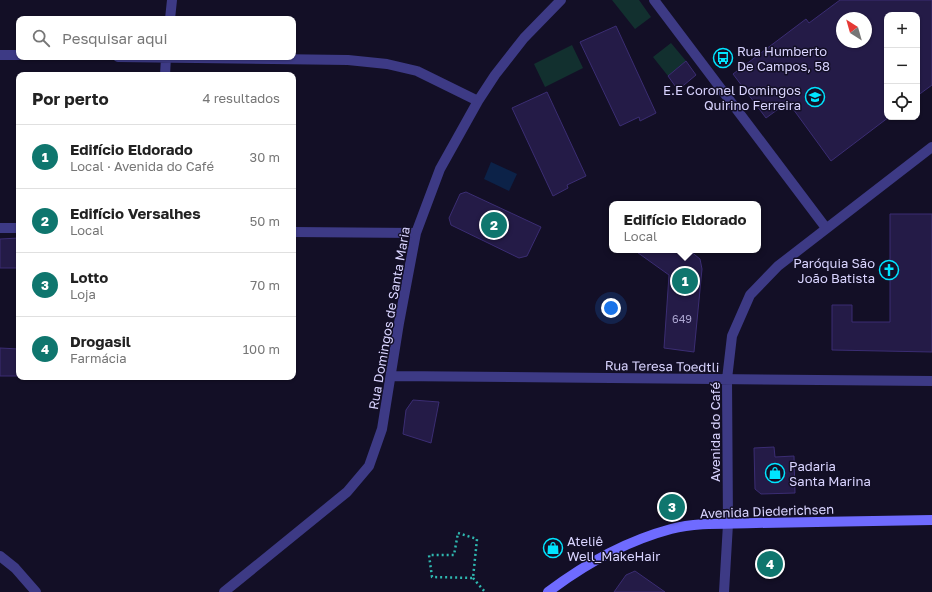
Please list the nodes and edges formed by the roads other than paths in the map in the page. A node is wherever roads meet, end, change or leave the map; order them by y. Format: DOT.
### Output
graph roads {
  1 [pos="172,0"];
  2 [pos="561,0"];
  3 [pos="654,0"];
  4 [pos="170,16"];
  5 [pos="0,55"];
  6 [pos="16,55"];
  7 [pos="296,59"];
  8 [pos="166,60"];
  9 [pos="165,72"];
  10 [pos="478,101"];
  11 [pos="932,147"];
  12 [pos="0,228"];
  13 [pos="16,228"];
  14 [pos="826,228"];
  15 [pos="296,232"];
  16 [pos="416,233"];
  17 [pos="392,376"];
  18 [pos="727,379"];
  19 [pos="932,381"];
  20 [pos="932,520"];
  21 [pos="728,524"];
  22 [pos="0,556"];
  23 [pos="36,592"];
  24 [pos="224,592"];
  25 [pos="548,592"];
  26 [pos="724,592"];
  1 -- 4 [label="street"];
  2 -- 10 [label="street, Rua Domingos de Santa Maria"];
  3 -- 14 [label="street"];
  5 -- 6 [label="street"];
  7 -- 10 [label="street"];
  8 -- 9 [label="street"];
  10 -- 16 [label="street, Rua Domingos de Santa Maria"];
  11 -- 14 [label="street, Avenida do Café"];
  12 -- 13 [label="street"];
  14 -- 18 [label="street, Avenida do Café"];
  15 -- 16 [label="street"];
  16 -- 17 [label="street, Rua Domingos de Santa Maria"];
  17 -- 18 [label="street, Rua Teresa Toedtli"];
  17 -- 24 [label="street, Rua Domingos de Santa Maria"];
  18 -- 19 [label="street, Rua Teresa Toedtli"];
  18 -- 21 [label="street, Avenida do Café"];
  20 -- 21 [label="street, Avenida Diederichsen"];
  21 -- 25 [label="street, Avenida Diederichsen"];
  21 -- 26 [label="street, Avenida do Café"];
  22 -- 23 [label="street"];
}
